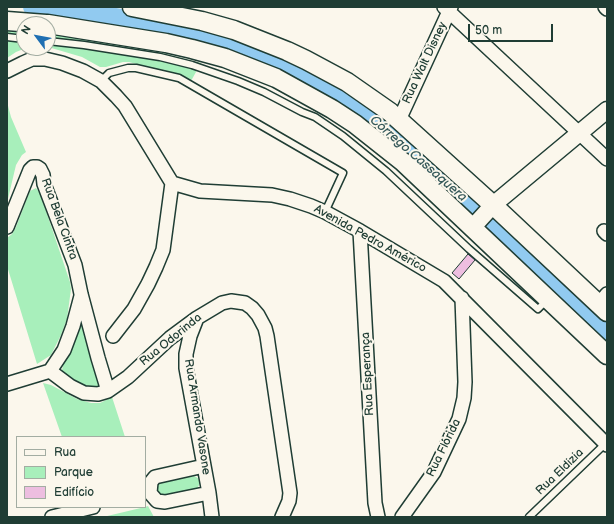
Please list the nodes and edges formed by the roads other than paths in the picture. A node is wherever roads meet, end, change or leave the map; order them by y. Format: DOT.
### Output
graph roads {
  1 [pos="132,7"];
  2 [pos="448,8"];
  3 [pos="56,25"];
  4 [pos="56,42"];
  5 [pos="7,71"];
  6 [pos="101,81"];
  7 [pos="607,110"];
  8 [pos="399,120"];
  9 [pos="579,134"];
  10 [pos="607,160"];
  11 [pos="172,183"];
  12 [pos="324,212"];
  13 [pos="482,217"];
  14 [pos="7,227"];
  15 [pos="360,231"];
  16 [pos="81,294"];
  17 [pos="462,298"];
  18 [pos="548,299"];
  19 [pos="604,303"];
  20 [pos="197,318"];
  21 [pos="113,336"];
  22 [pos="607,355"];
  23 [pos="50,371"];
  24 [pos="7,384"];
  25 [pos="108,391"];
  26 [pos="606,444"];
  27 [pos="204,466"];
  28 [pos="209,493"];
  29 [pos="148,494"];
  30 [pos="89,508"];
  31 [pos="52,517"];
  32 [pos="212,517"];
  33 [pos="282,517"];
  34 [pos="378,517"];
  35 [pos="402,517"];
  36 [pos="529,517"];
  1 -- 8 [label="main road"];
  2 -- 8 [label="street, Rua Walt Disney"];
  2 -- 9 [label="street"];
  3 -- 13 [label="main road"];
  4 -- 18 [label="lane"];
  5 -- 6 [label="street"];
  6 -- 11 [label="street"];
  6 -- 12 [label="lane"];
  7 -- 9 [label="street"];
  8 -- 13 [label="main road"];
  9 -- 10 [label="street"];
  9 -- 13 [label="street"];
  11 -- 12 [label="street, Avenida Pedro Américo"];
  11 -- 21 [label="street"];
  12 -- 15 [label="street, Avenida Pedro Américo"];
  13 -- 18 [label="main road"];
  13 -- 19 [label="main road"];
  14 -- 16 [label="street, Rua Bela Cintra"];
  15 -- 17 [label="street, Avenida Pedro Américo"];
  15 -- 34 [label="street, Rua Esperança"];
  16 -- 23 [label="street, Rua Bela Cintra"];
  16 -- 25 [label="street, Rua Bela Cintra"];
  17 -- 26 [label="street, Avenida Pedro Américo"];
  17 -- 35 [label="street, Rua Flórida"];
  18 -- 22 [label="main road"];
  20 -- 25 [label="street, Rua Odorinda"];
  20 -- 27 [label="street, Rua Armando Vasone"];
  20 -- 33 [label="street, Rua Odorinda"];
  23 -- 24 [label="street"];
  23 -- 25 [label="street, Rua Odorinda"];
  26 -- 36 [label="lane, Rua Eldizia"];
  27 -- 28 [label="street, Rua Armando Vasone"];
  27 -- 29 [label="street"];
  28 -- 29 [label="street"];
  28 -- 32 [label="street, Rua Armando Vasone"];
  30 -- 31 [label="street"];
}
